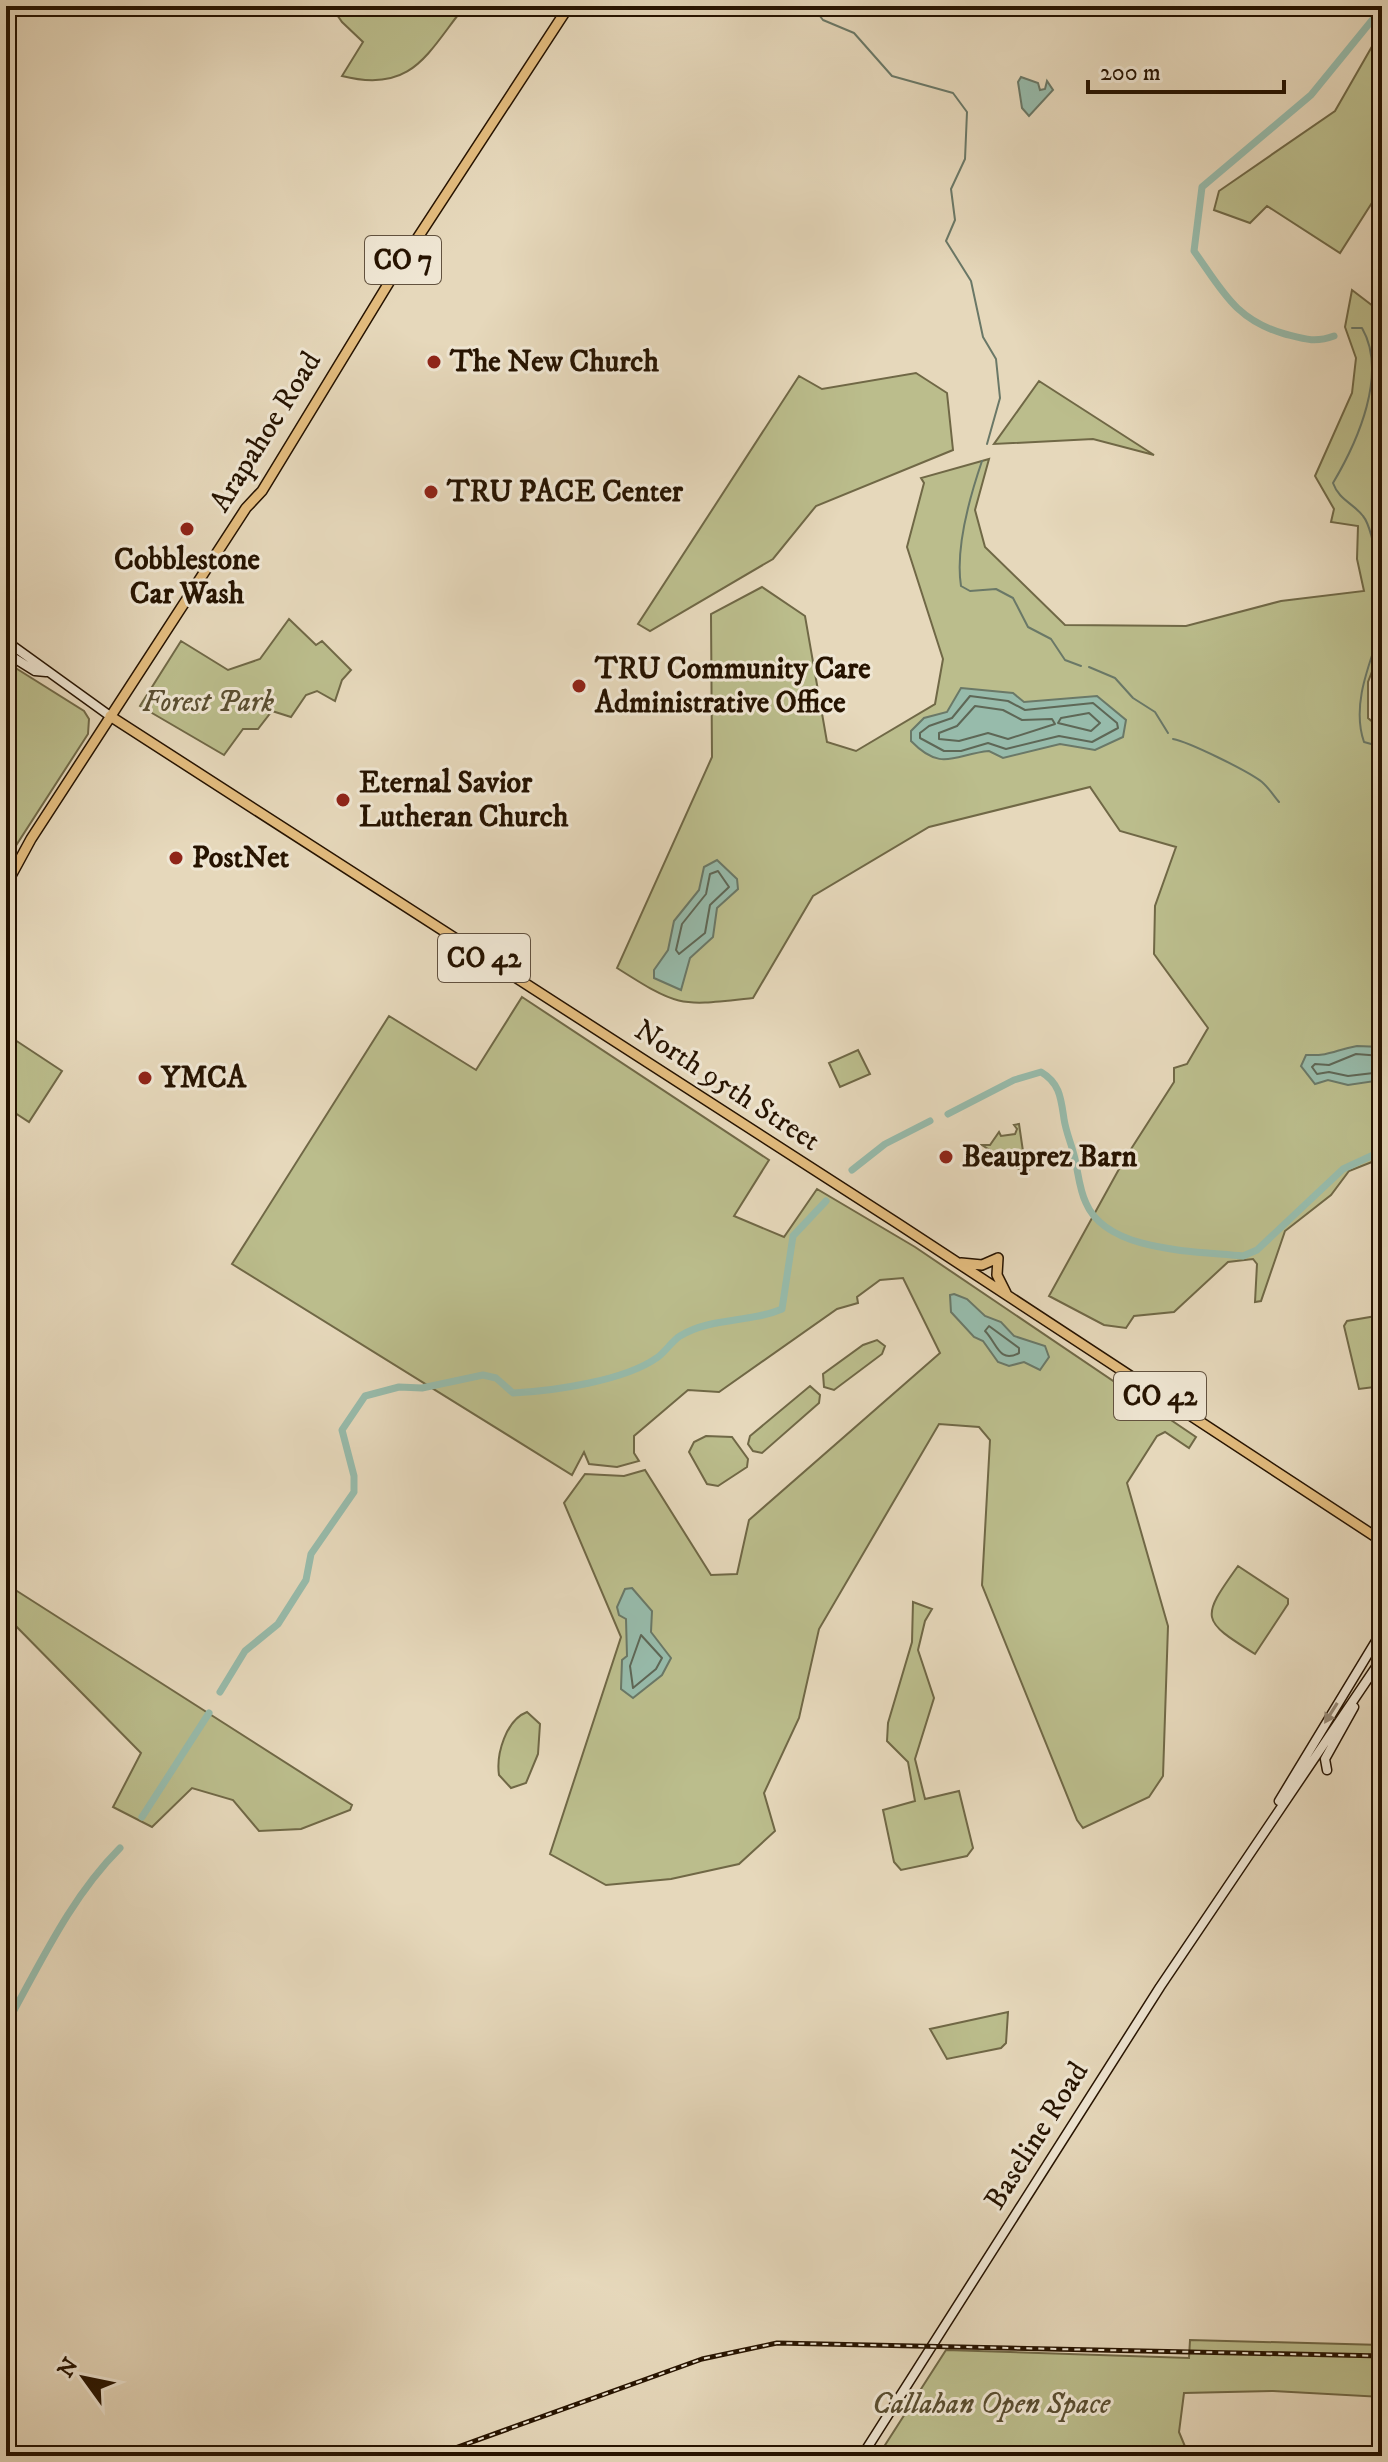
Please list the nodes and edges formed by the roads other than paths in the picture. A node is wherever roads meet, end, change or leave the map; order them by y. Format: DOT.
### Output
graph roads {
  1 [pos="569,6"];
  2 [pos="6,641"];
  3 [pos="6,653"];
  4 [pos="46,672"];
  5 [pos="110,716"];
  6 [pos="6,885"];
  7 [pos="958,1262"];
  8 [pos="1008,1295"];
  9 [pos="1382,1541"];
  10 [pos="1382,1631"];
  11 [pos="1382,1658"];
  12 [pos="1357,1696"];
  13 [pos="1327,1770"];
  14 [pos="1255,1843"];
  15 [pos="862,2456"];
  1 -- 5 [label="main road, Arapahoe Road / CO 7"];
  2 -- 4 [label="main road, North 95th Street"];
  3 -- 4 [label="main road, North 95th Street"];
  4 -- 5 [label="main road, North 95th Street"];
  5 -- 6 [label="main road, Arapahoe Road / CO 7"];
  5 -- 7 [label="main road, North 95th Street / CO 42"];
  7 -- 8 [label="main road, North 95th Street / CO 42"];
  7 -- 8 [label="main road"];
  8 -- 9 [label="main road, North 95th Street / CO 42"];
  10 -- 14 [label="main road, Baseline Road, one-way"];
  11 -- 12 [label="main road, Baseline Road"];
  12 -- 13 [label="main road"];
  12 -- 14 [label="main road, Baseline Road"];
  14 -- 15 [label="main road, Baseline Road"];
}
